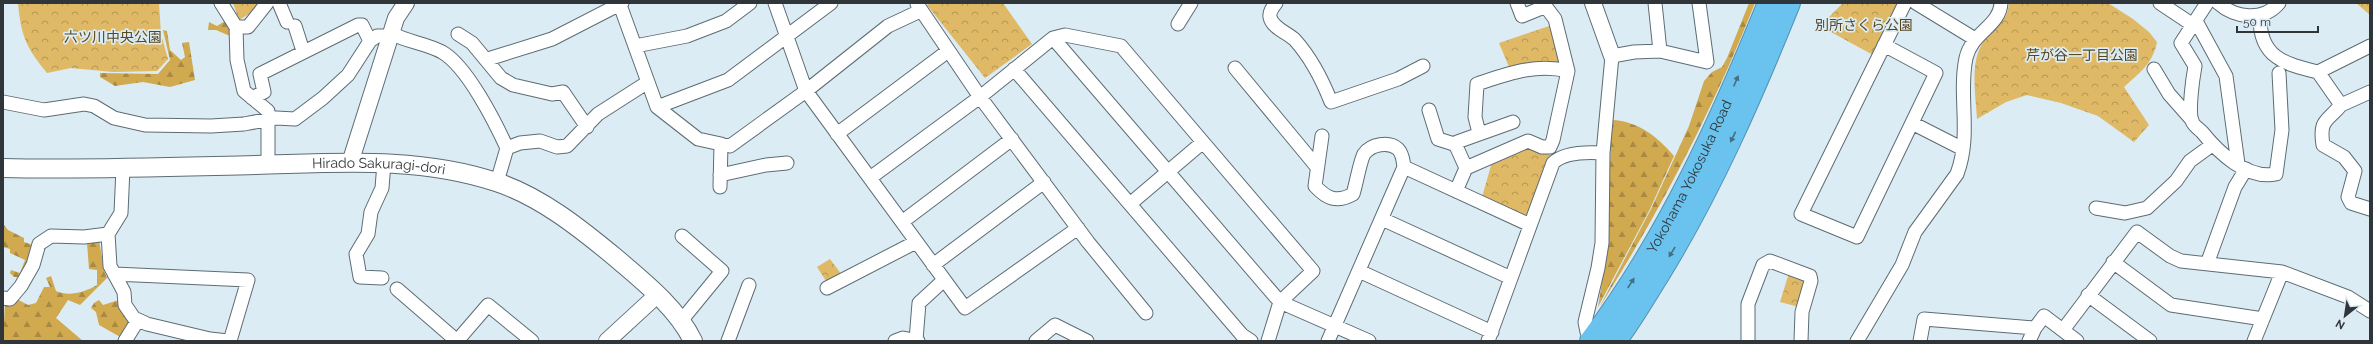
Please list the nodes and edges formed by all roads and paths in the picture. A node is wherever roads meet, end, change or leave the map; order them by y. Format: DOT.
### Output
graph roads {
  1 [pos="221,3"];
  2 [pos="267,3"];
  3 [pos="279,3"];
  4 [pos="406,3"];
  5 [pos="750,3"];
  6 [pos="775,3"];
  7 [pos="831,3"];
  8 [pos="1191,3"];
  9 [pos="1276,3"];
  10 [pos="1517,3"];
  11 [pos="1593,3"];
  12 [pos="1655,3"];
  13 [pos="1699,3"];
  14 [pos="1789,3"];
  15 [pos="1793,3"];
  16 [pos="1905,3"];
  17 [pos="1916,3"];
  18 [pos="2001,3"];
  19 [pos="2160,3"];
  20 [pos="2207,3"];
  21 [pos="2218,3"];
  22 [pos="2278,3"];
  23 [pos="621,4"];
  24 [pos="1544,5"];
  25 [pos="918,7"];
  26 [pos="1767,8"];
  27 [pos="2260,16"];
  28 [pos="2194,23"];
  29 [pos="1178,24"];
  30 [pos="236,27"];
  31 [pos="390,34"];
  32 [pos="458,34"];
  33 [pos="786,36"];
  34 [pos="1053,38"];
  35 [pos="1975,39"];
  36 [pos="370,41"];
  37 [pos="1884,45"];
  38 [pos="635,46"];
  39 [pos="2370,46"];
  40 [pos="1770,49"];
  41 [pos="303,51"];
  42 [pos="948,51"];
  43 [pos="1660,51"];
  44 [pos="1612,56"];
  45 [pos="488,60"];
  46 [pos="1423,66"];
  47 [pos="1235,68"];
  48 [pos="1014,69"];
  49 [pos="2154,69"];
  50 [pos="1568,71"];
  51 [pos="2318,72"];
  52 [pos="2279,73"];
  53 [pos="648,82"];
  54 [pos="806,92"];
  55 [pos="2370,92"];
  56 [pos="980,97"];
  57 [pos="252,98"];
  58 [pos="3,102"];
  59 [pos="2342,105"];
  60 [pos="657,107"];
  61 [pos="1429,110"];
  62 [pos="269,119"];
  63 [pos="2192,120"];
  64 [pos="1513,122"];
  65 [pos="1912,123"];
  66 [pos="587,127"];
  67 [pos="1479,133"];
  68 [pos="837,134"];
  69 [pos="1322,136"];
  70 [pos="1012,140"];
  71 [pos="1203,142"];
  72 [pos="721,144"];
  73 [pos="1458,145"];
  74 [pos="2212,145"];
  75 [pos="1550,147"];
  76 [pos="507,148"];
  77 [pos="1963,149"];
  78 [pos="1603,153"];
  79 [pos="1558,158"];
  80 [pos="350,163"];
  81 [pos="384,163"];
  82 [pos="787,163"];
  83 [pos="268,164"];
  84 [pos="1317,167"];
  85 [pos="1404,167"];
  86 [pos="2242,167"];
  87 [pos="3,168"];
  88 [pos="124,168"];
  89 [pos="1466,168"];
  90 [pos="1168,171"];
  91 [pos="870,178"];
  92 [pos="497,182"];
  93 [pos="1044,182"];
  94 [pos="1456,191"];
  95 [pos="1130,204"];
  96 [pos="2096,208"];
  97 [pos="2370,209"];
  98 [pos="1382,219"];
  99 [pos="902,222"];
  100 [pos="1530,225"];
  101 [pos="1078,228"];
  102 [pos="108,234"];
  103 [pos="682,236"];
  104 [pos="916,242"];
  105 [pos="2113,262"];
  106 [pos="933,264"];
  107 [pos="2207,264"];
  108 [pos="1359,271"];
  109 [pos="2282,272"];
  110 [pos="114,274"];
  111 [pos="382,278"];
  112 [pos="1511,278"];
  113 [pos="944,280"];
  114 [pos="749,285"];
  115 [pos="827,288"];
  116 [pos="397,289"];
  117 [pos="657,295"];
  118 [pos="2088,295"];
  119 [pos="3,298"];
  120 [pos="1280,302"];
  121 [pos="2370,311"];
  122 [pos="1146,312"];
  123 [pos="2264,319"];
  124 [pos="138,320"];
  125 [pos="681,322"];
  126 [pos="1335,326"];
  127 [pos="2035,328"];
  128 [pos="2063,330"];
  129 [pos="1490,336"];
  130 [pos="1589,337"];
  131 [pos="1044,339"];
  132 [pos="917,340"];
  133 [pos="125,341"];
  134 [pos="229,341"];
  135 [pos="532,341"];
  136 [pos="608,341"];
  137 [pos="693,341"];
  138 [pos="728,341"];
  139 [pos="895,341"];
  140 [pos="1087,341"];
  141 [pos="1251,341"];
  142 [pos="1268,341"];
  143 [pos="1328,341"];
  144 [pos="1369,341"];
  145 [pos="1615,341"];
  146 [pos="1748,341"];
  147 [pos="1801,341"];
  148 [pos="1857,341"];
  149 [pos="1920,341"];
  150 [pos="2029,341"];
  151 [pos="2077,341"];
  152 [pos="2150,341"];
  153 [pos="2254,341"];
  1 -- 30 [label="street"];
  2 -- 30 [label="street"];
  3 -- 41 [label="street"];
  4 -- 31 [label="street"];
  5 -- 38 [label="street"];
  6 -- 33 [label="street"];
  7 -- 33 [label="street"];
  8 -- 29 [label="street"];
  9 -- 46 [label="street"];
  10 -- 24 [label="street"];
  11 -- 44 [label="street"];
  12 -- 43 [label="street"];
  13 -- 43 [label="street"];
  14 -- 40 [label="highway, Yokohama Yokosuka Road"];
  15 -- 40 [label="highway"];
  16 -- 37 [label="street"];
  17 -- 35 [label="street"];
  18 -- 35 [label="street"];
  19 -- 28 [label="street"];
  20 -- 28 [label="street"];
  21 -- 27 [label="street"];
  22 -- 27 [label="street"];
  23 -- 38 [label="street"];
  23 -- 45 [label="street"];
  24 -- 50 [label="street"];
  25 -- 42 [label="street"];
  25 -- 54 [label="street"];
  130 -- 26 [label="highway, Yokohama Yokosuka Road, one-way"];
  27 -- 51 [label="street"];
  28 -- 63 [label="street"];
  28 -- 86 [label="street"];
  30 -- 57 [label="street"];
  31 -- 36 [label="street"];
  31 -- 76 [label="street"];
  31 -- 80 [label="street"];
  32 -- 45 [label="street"];
  33 -- 54 [label="street"];
  33 -- 60 [label="street"];
  34 -- 48 [label="street"];
  34 -- 71 [label="street"];
  34 -- 90 [label="street"];
  35 -- 77 [label="street"];
  36 -- 41 [label="street"];
  36 -- 62 [label="street"];
  37 -- 65 [label="street"];
  37 -- 65 [label="street"];
  38 -- 53 [label="street"];
  39 -- 51 [label="street"];
  40 -- 145 [label="highway, Yokohama Yokosuka Road, one-way"];
  41 -- 57 [label="street"];
  42 -- 56 [label="street"];
  42 -- 68 [label="street"];
  43 -- 44 [label="street"];
  44 -- 78 [label="street"];
  45 -- 66 [label="street"];
  47 -- 84 [label="street"];
  48 -- 56 [label="street"];
  48 -- 95 [label="street"];
  49 -- 63 [label="street"];
  50 -- 67 [label="street"];
  50 -- 75 [label="street"];
  51 -- 59 [label="street"];
  52 -- 86 [label="street"];
  53 -- 60 [label="street"];
  53 -- 66 [label="street"];
  54 -- 68 [label="street"];
  54 -- 72 [label="street"];
  55 -- 59 [label="street"];
  56 -- 70 [label="street"];
  56 -- 91 [label="street"];
  57 -- 62 [label="street"];
  58 -- 62 [label="street"];
  59 -- 97 [label="street"];
  60 -- 72 [label="street"];
  61 -- 73 [label="street"];
  62 -- 83 [label="street"];
  63 -- 74 [label="street"];
  64 -- 67 [label="street"];
  65 -- 77 [label="street"];
  66 -- 76 [label="street"];
  67 -- 73 [label="street"];
  68 -- 91 [label="street"];
  69 -- 84 [label="street"];
  70 -- 93 [label="street"];
  70 -- 99 [label="street"];
  71 -- 90 [label="street"];
  71 -- 120 [label="street"];
  72 -- 82 [label="street"];
  73 -- 89 [label="street"];
  74 -- 86 [label="street"];
  74 -- 96 [label="street"];
  75 -- 79 [label="street"];
  75 -- 89 [label="street"];
  76 -- 92 [label="street"];
  77 -- 148 [label="street"];
  78 -- 79 [label="street"];
  78 -- 130 [label="street"];
  79 -- 100 [label="street"];
  80 -- 81 [label="main road, Hirado Sakuragi-dori"];
  80 -- 83 [label="main road, Hirado Sakuragi-dori"];
  81 -- 92 [label="main road, Hirado Sakuragi-dori"];
  81 -- 111 [label="street"];
  83 -- 88 [label="main road, Hirado Sakuragi-dori"];
  84 -- 85 [label="street"];
  85 -- 94 [label="street"];
  85 -- 98 [label="street"];
  86 -- 107 [label="street"];
  87 -- 88 [label="main road, Hirado Sakuragi-dori"];
  88 -- 102 [label="street"];
  89 -- 94 [label="street"];
  90 -- 95 [label="street"];
  90 -- 120 [label="street"];
  91 -- 99 [label="street"];
  92 -- 117 [label="main road, Hirado Sakuragi-dori"];
  93 -- 101 [label="street"];
  93 -- 106 [label="street"];
  94 -- 100 [label="street"];
  95 -- 141 [label="street"];
  98 -- 108 [label="street"];
  98 -- 112 [label="street"];
  99 -- 104 [label="street"];
  100 -- 112 [label="street"];
  101 -- 113 [label="street"];
  101 -- 122 [label="street"];
  102 -- 110 [label="street"];
  102 -- 119 [label="street"];
  103 -- 125 [label="street"];
  104 -- 106 [label="street"];
  104 -- 115 [label="street"];
  105 -- 107 [label="street"];
  105 -- 118 [label="street"];
  105 -- 123 [label="street"];
  106 -- 113 [label="street"];
  107 -- 109 [label="street"];
  108 -- 126 [label="street"];
  108 -- 129 [label="street"];
  109 -- 121 [label="street"];
  109 -- 123 [label="street"];
  110 -- 124 [label="street"];
  110 -- 134 [label="street"];
  112 -- 129 [label="street"];
  113 -- 132 [label="street"];
  114 -- 138 [label="street"];
  116 -- 135 [label="street"];
  117 -- 125 [label="main road, Hirado Sakuragi-dori"];
  117 -- 136 [label="street"];
  118 -- 128 [label="street"];
  118 -- 152 [label="street"];
  120 -- 126 [label="street"];
  120 -- 142 [label="street"];
  123 -- 153 [label="street"];
  124 -- 133 [label="street"];
  124 -- 134 [label="street"];
  125 -- 137 [label="main road, Hirado Sakuragi-dori"];
  126 -- 143 [label="street"];
  126 -- 144 [label="street"];
  127 -- 128 [label="street"];
  127 -- 149 [label="street"];
  127 -- 150 [label="street"];
  128 -- 151 [label="street"];
  131 -- 140 [label="street"];
  132 -- 139 [label="street"];
  146 -- 147 [label="street"];
}
